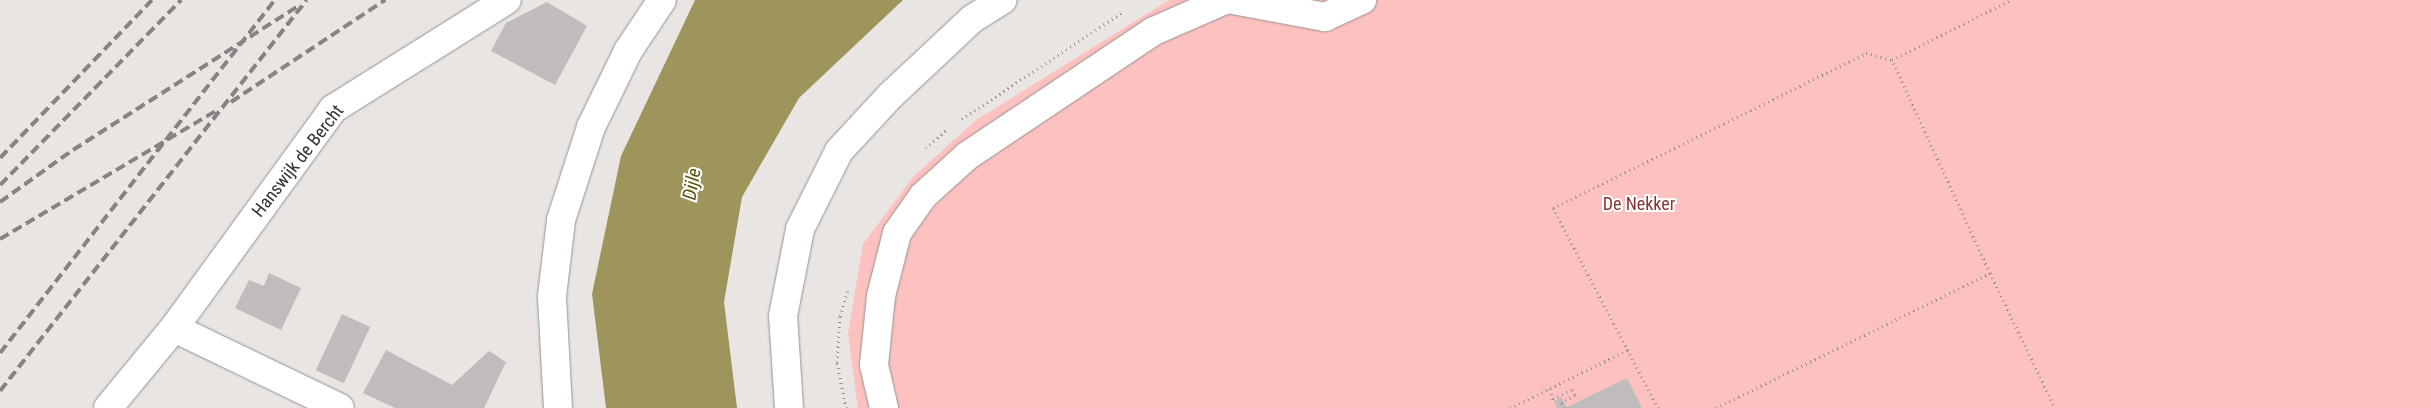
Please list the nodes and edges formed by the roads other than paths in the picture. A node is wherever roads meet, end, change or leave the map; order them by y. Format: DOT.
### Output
graph roads {
  1 [pos="507,0"];
  2 [pos="662,0"];
  3 [pos="1003,0"];
  4 [pos="1225,0"];
  5 [pos="1233,0"];
  6 [pos="1362,0"];
  7 [pos="174,328"];
  8 [pos="108,408"];
  9 [pos="340,408"];
  10 [pos="558,408"];
  11 [pos="789,408"];
  12 [pos="884,408"];
  1 -- 7 [label="street, Hanswijk de Bercht"];
  2 -- 10 [label="street"];
  3 -- 11 [label="street"];
  4 -- 12 [label="street"];
  5 -- 6 [label="street"];
  7 -- 8 [label="street, Hanswijk de Bercht"];
  7 -- 9 [label="street"];
}
